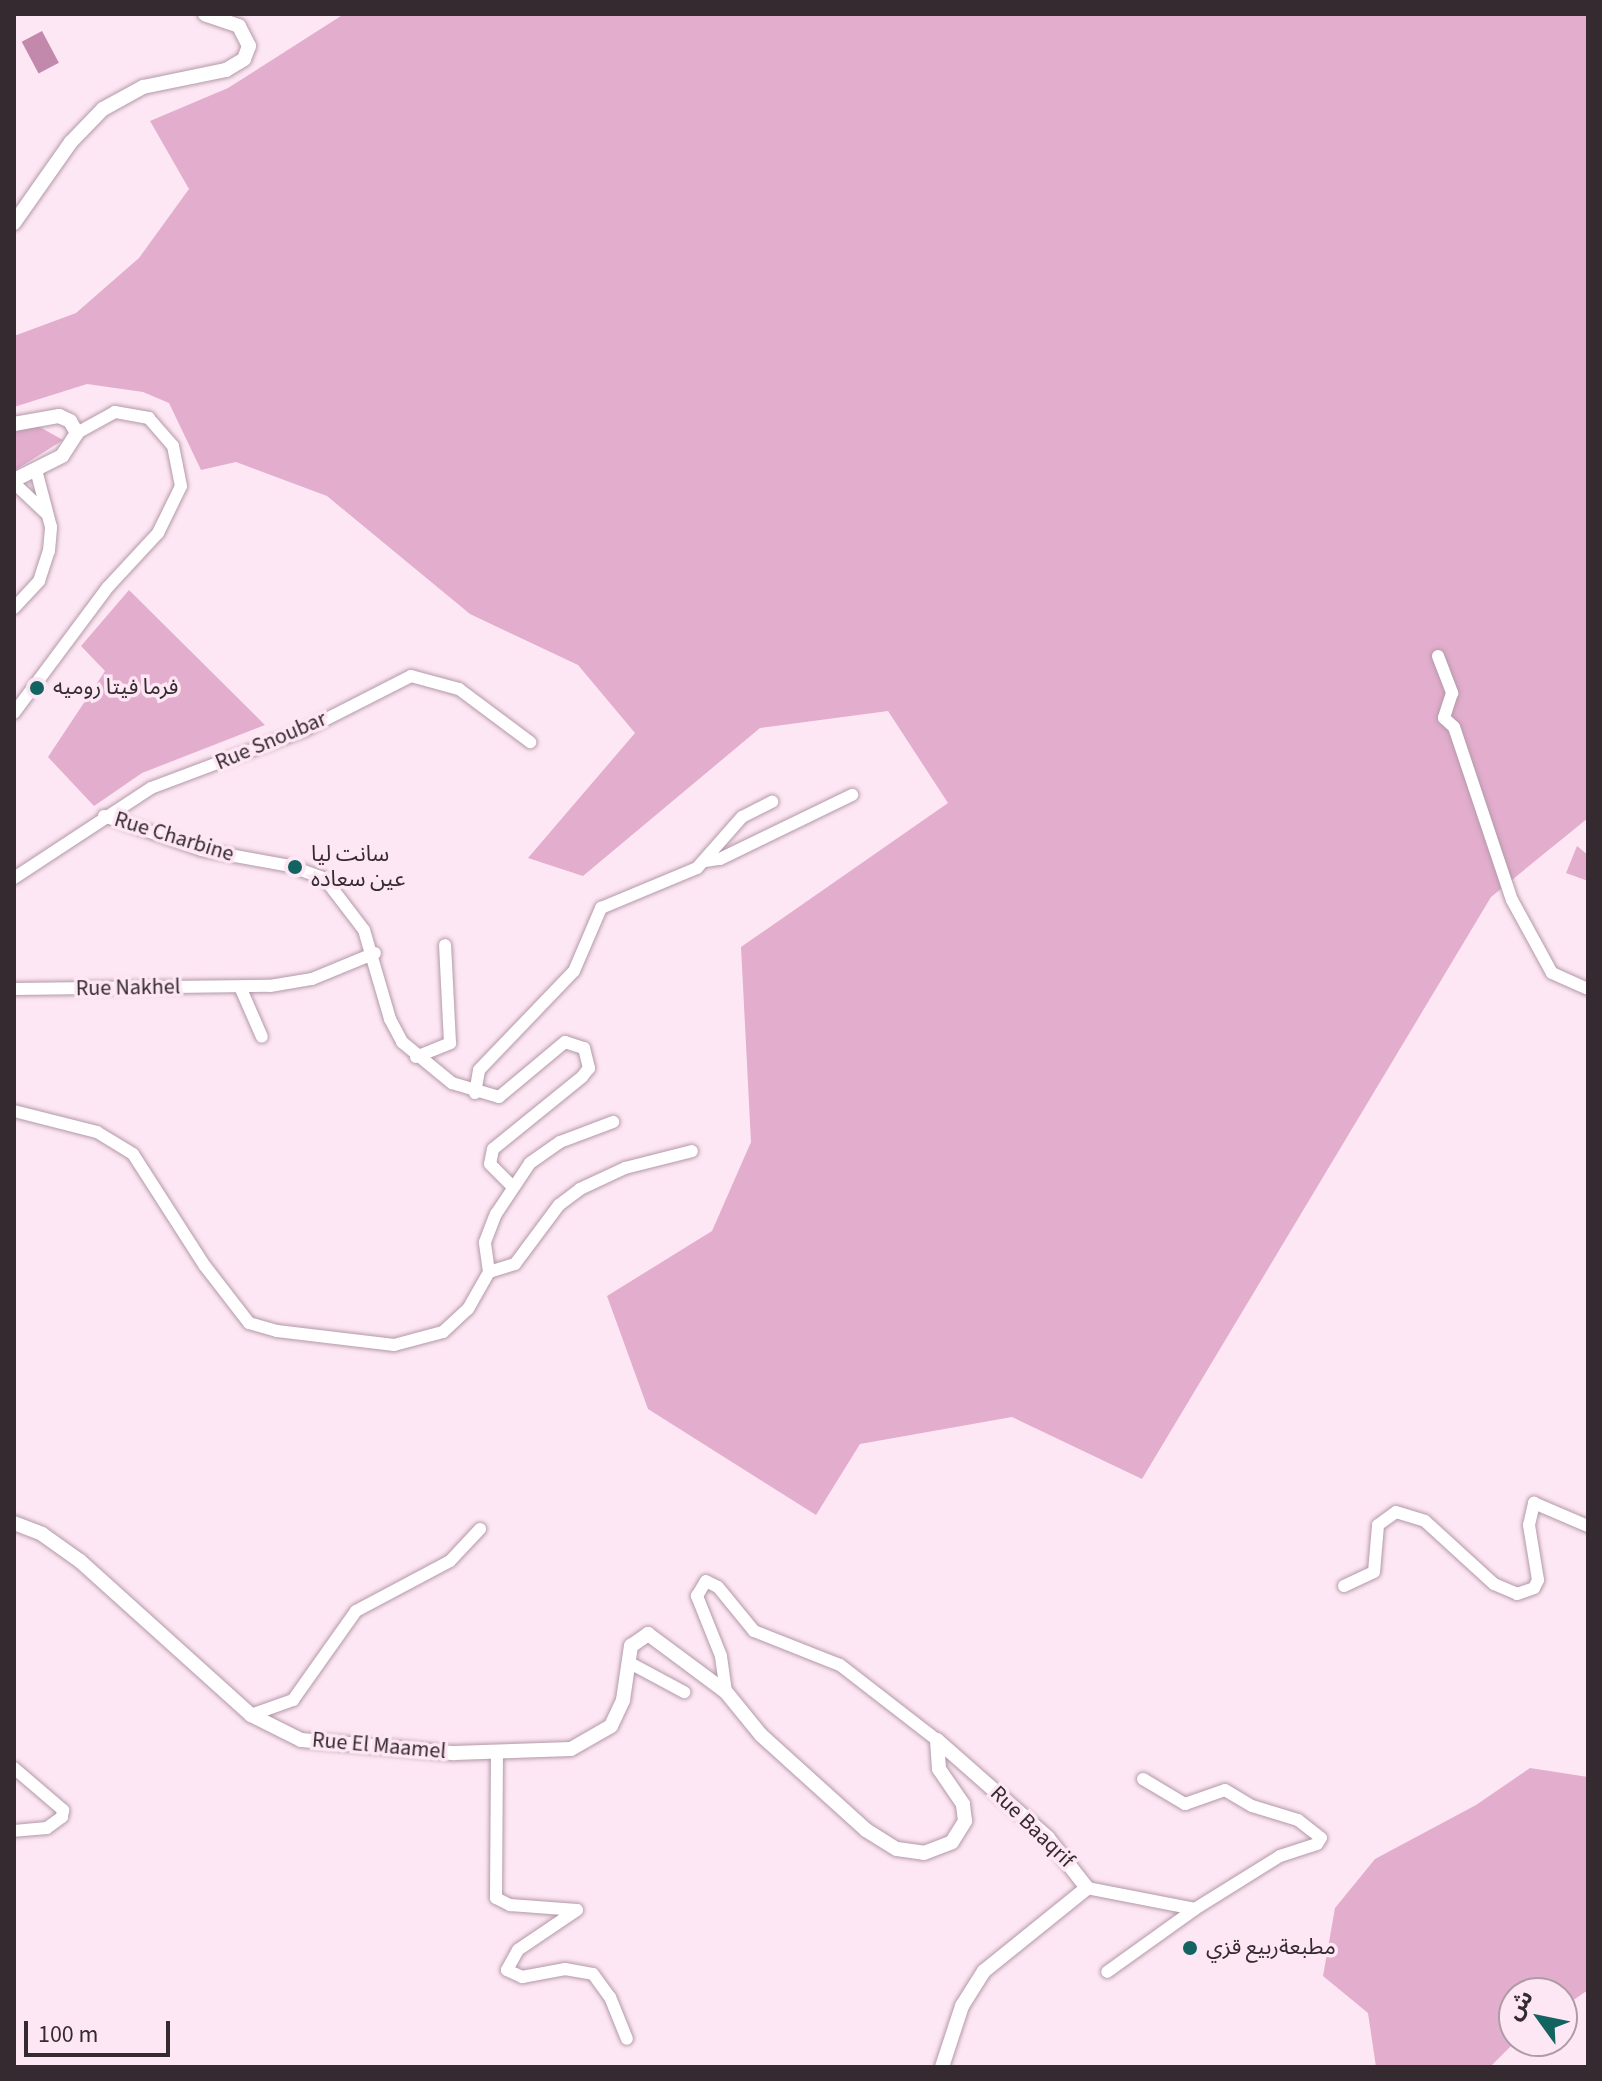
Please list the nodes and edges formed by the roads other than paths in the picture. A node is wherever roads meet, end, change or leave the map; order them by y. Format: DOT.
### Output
graph roads {
  1 [pos="205,14"];
  2 [pos="14,223"];
  3 [pos="14,424"];
  4 [pos="77,433"];
  5 [pos="36,470"];
  6 [pos="14,481"];
  7 [pos="49,517"];
  8 [pos="14,608"];
  9 [pos="1438,656"];
  10 [pos="14,713"];
  11 [pos="530,742"];
  12 [pos="852,795"];
  13 [pos="772,802"];
  14 [pos="104,816"];
  15 [pos="705,861"];
  16 [pos="14,878"];
  17 [pos="445,945"];
  18 [pos="375,953"];
  19 [pos="14,989"];
  20 [pos="241,989"];
  21 [pos="1588,989"];
  22 [pos="262,1037"];
  23 [pos="416,1057"];
  24 [pos="475,1093"];
  25 [pos="14,1111"];
  26 [pos="613,1122"];
  27 [pos="692,1151"];
  28 [pos="511,1185"];
  29 [pos="489,1272"];
  30 [pos="14,1523"];
  31 [pos="1588,1526"];
  32 [pos="480,1529"];
  33 [pos="1344,1586"];
  34 [pos="628,1662"];
  35 [pos="684,1692"];
  36 [pos="726,1692"];
  37 [pos="251,1715"];
  38 [pos="937,1740"];
  39 [pos="497,1752"];
  40 [pos="14,1768"];
  41 [pos="1143,1779"];
  42 [pos="14,1831"];
  43 [pos="1087,1888"];
  44 [pos="1195,1909"];
  45 [pos="1107,1972"];
  46 [pos="627,2039"];
  47 [pos="942,2067"];
  1 -- 2 [label="street"];
  3 -- 4 [label="street"];
  4 -- 5 [label="street"];
  4 -- 10 [label="street"];
  5 -- 6 [label="street"];
  5 -- 7 [label="street"];
  6 -- 7 [label="street"];
  7 -- 8 [label="street"];
  9 -- 21 [label="street"];
  11 -- 14 [label="street, Rue Snoubar"];
  12 -- 15 [label="street"];
  13 -- 15 [label="street"];
  14 -- 16 [label="street, Rue Snoubar"];
  14 -- 18 [label="street, Rue Charbine"];
  15 -- 24 [label="street"];
  17 -- 23 [label="street"];
  18 -- 20 [label="street, Rue Nakhel"];
  18 -- 23 [label="street, Rue Charbine"];
  19 -- 20 [label="street, Rue Nakhel"];
  20 -- 22 [label="street"];
  23 -- 24 [label="street, Rue Charbine"];
  24 -- 28 [label="street"];
  25 -- 29 [label="street"];
  26 -- 28 [label="street"];
  27 -- 29 [label="street"];
  28 -- 29 [label="street"];
  30 -- 37 [label="street, Rue El Maamel"];
  31 -- 33 [label="street"];
  32 -- 37 [label="street"];
  34 -- 35 [label="street"];
  34 -- 36 [label="street, Rue El Maamel"];
  34 -- 39 [label="street, Rue El Maamel"];
  36 -- 38 [label="street"];
  36 -- 38 [label="street"];
  37 -- 39 [label="street, Rue El Maamel"];
  38 -- 43 [label="street, Rue Baaqrif"];
  39 -- 46 [label="street"];
  40 -- 42 [label="street"];
  41 -- 44 [label="street"];
  43 -- 44 [label="street"];
  43 -- 47 [label="street, Rue Baaqrif"];
  44 -- 45 [label="street"];
}
